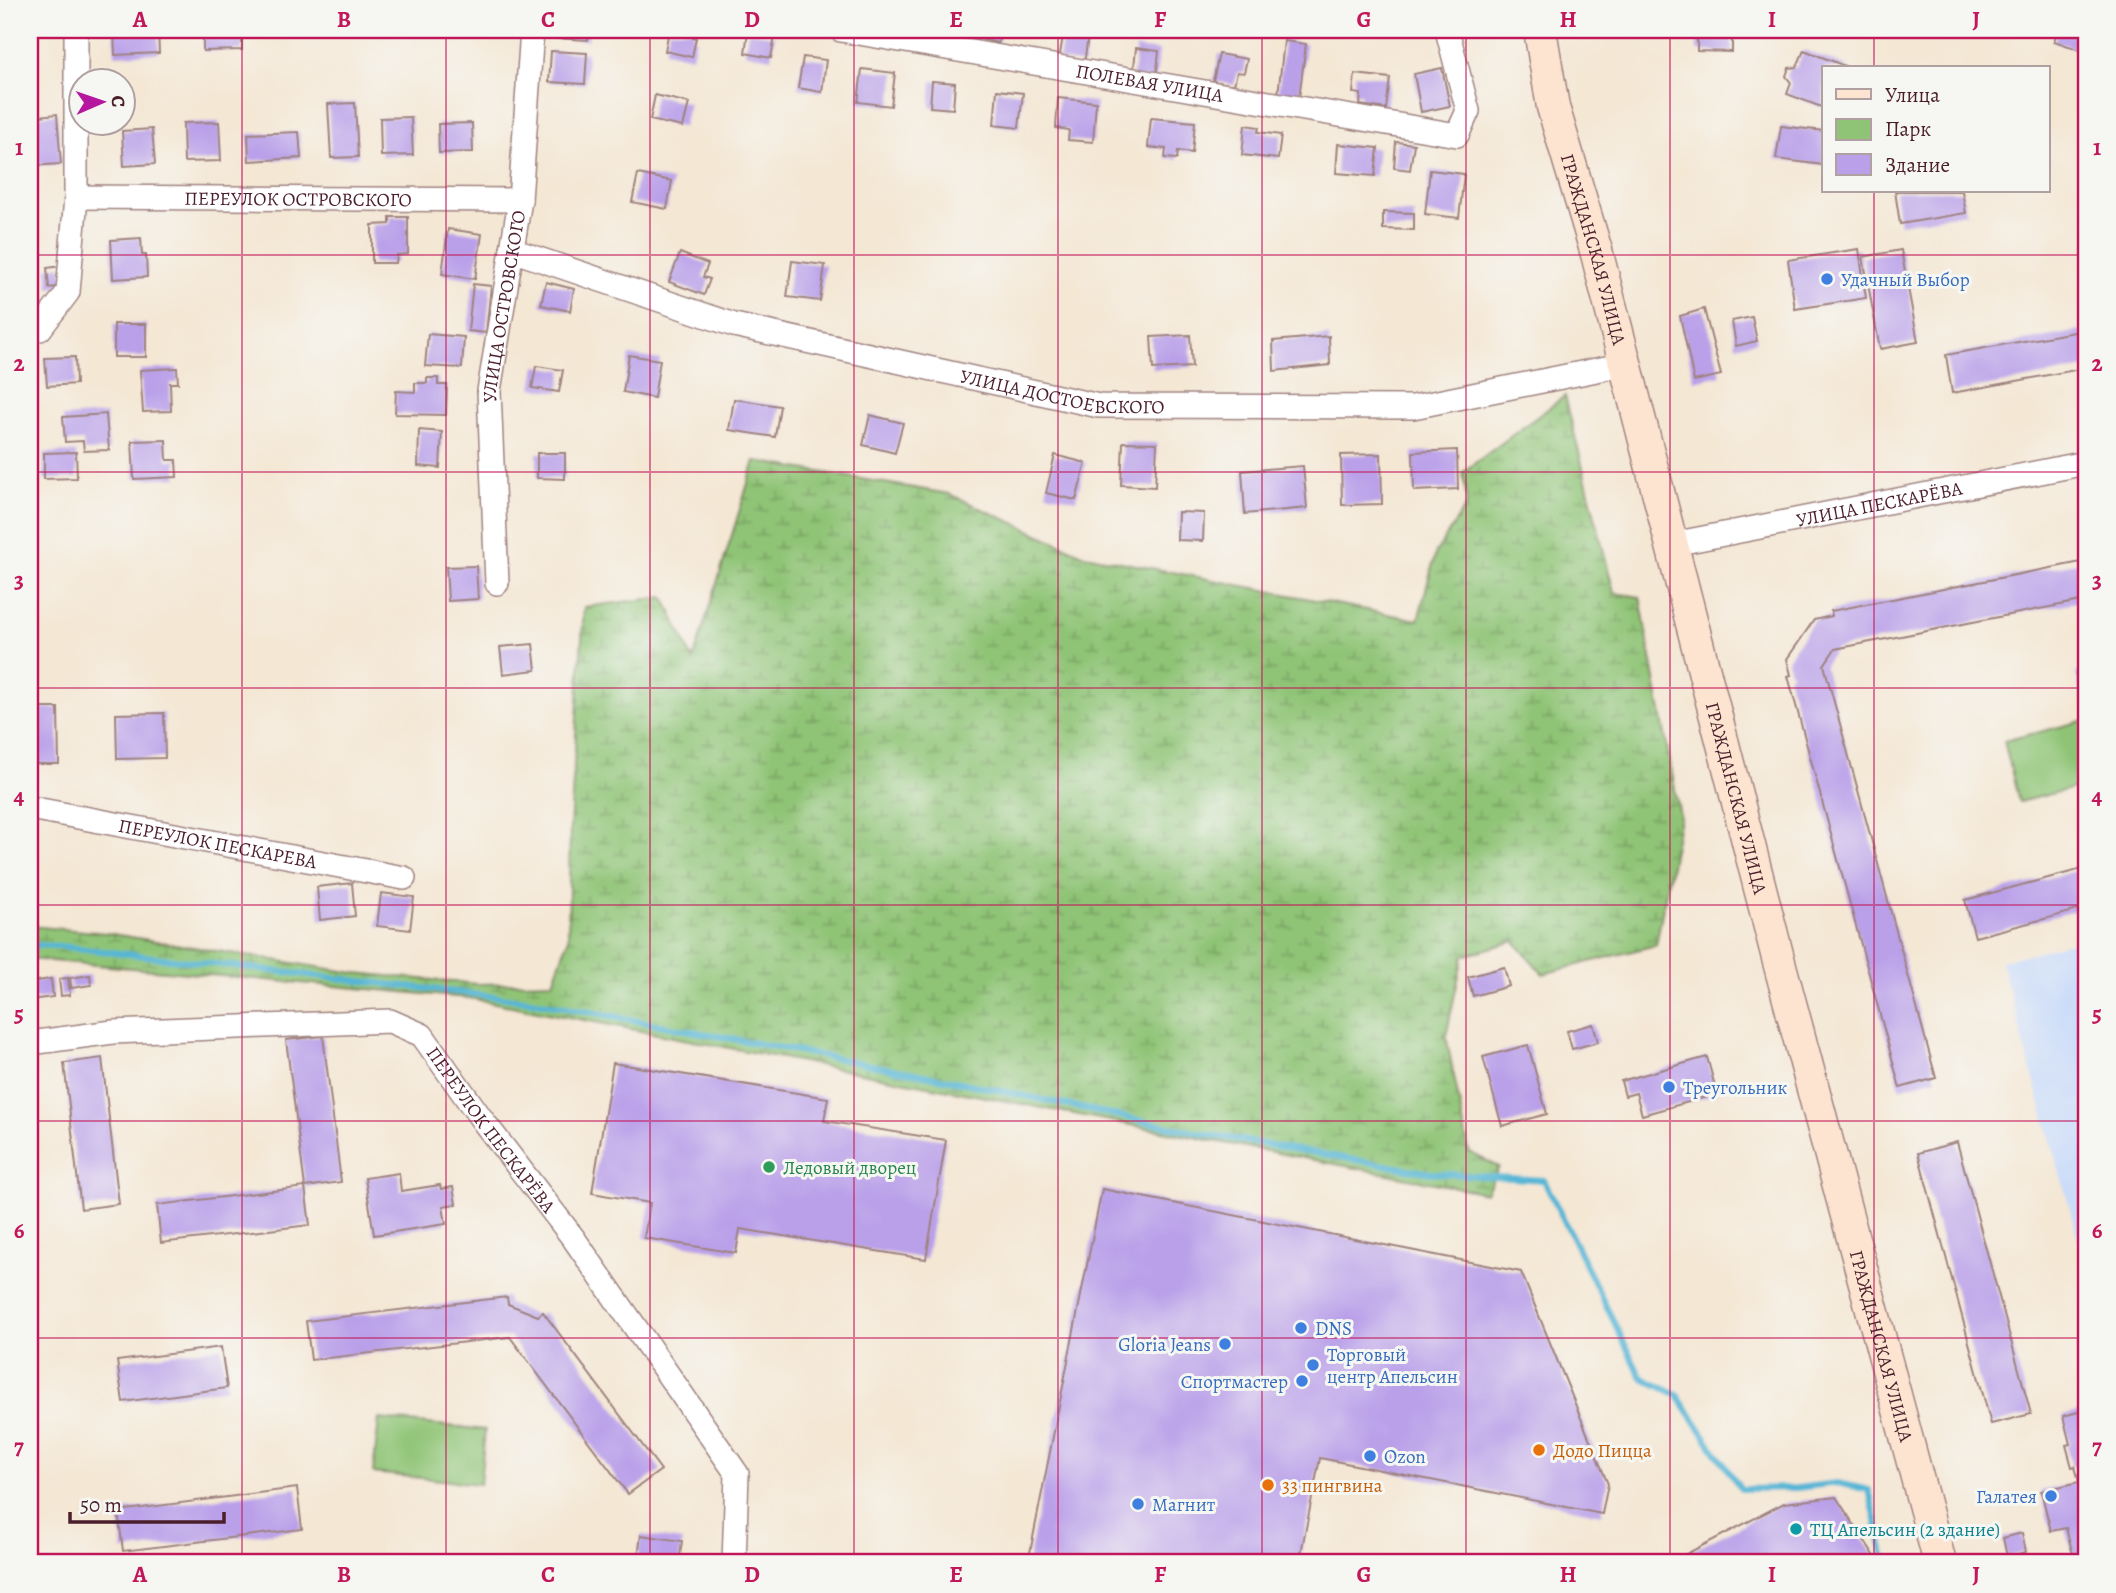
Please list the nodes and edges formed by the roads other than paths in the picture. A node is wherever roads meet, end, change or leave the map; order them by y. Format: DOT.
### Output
graph roads {
  1 [pos="76,30"];
  2 [pos="532,30"];
  3 [pos="841,30"];
  4 [pos="1447,30"];
  5 [pos="1540,30"];
  6 [pos="76,197"];
  7 [pos="520,200"];
  8 [pos="512,250"];
  9 [pos="35,330"];
  10 [pos="1626,364"];
  11 [pos="2086,463"];
  12 [pos="1673,544"];
  13 [pos="497,583"];
  14 [pos="30,808"];
  15 [pos="404,878"];
  16 [pos="30,1043"];
  17 [pos="734,1563"];
  18 [pos="1940,1563"];
  1 -- 6 [label="street"];
  2 -- 7 [label="street, УЛИЦА ОСТРОВСКОГО"];
  3 -- 4 [label="street, ПОЛЕВАЯ УЛИЦА"];
  5 -- 10 [label="main road, ГРАЖДАНСКАЯ УЛИЦА"];
  6 -- 7 [label="street, ПЕРЕУЛОК ОСТРОВСКОГО"];
  6 -- 9 [label="street"];
  7 -- 8 [label="street, УЛИЦА ОСТРОВСКОГО"];
  8 -- 10 [label="street, УЛИЦА ДОСТОЕВСКОГО"];
  8 -- 13 [label="street, УЛИЦА ОСТРОВСКОГО"];
  10 -- 12 [label="main road, ГРАЖДАНСКАЯ УЛИЦА"];
  11 -- 12 [label="street, УЛИЦА ПЕСКАРЁВА"];
  12 -- 18 [label="main road, ГРАЖДАНСКАЯ УЛИЦА"];
  14 -- 15 [label="street, ПЕРЕУЛОК ПЕСКАРЕВА"];
  16 -- 17 [label="street, ПЕРЕУЛОК ПЕСКАРЁВА"];
}
